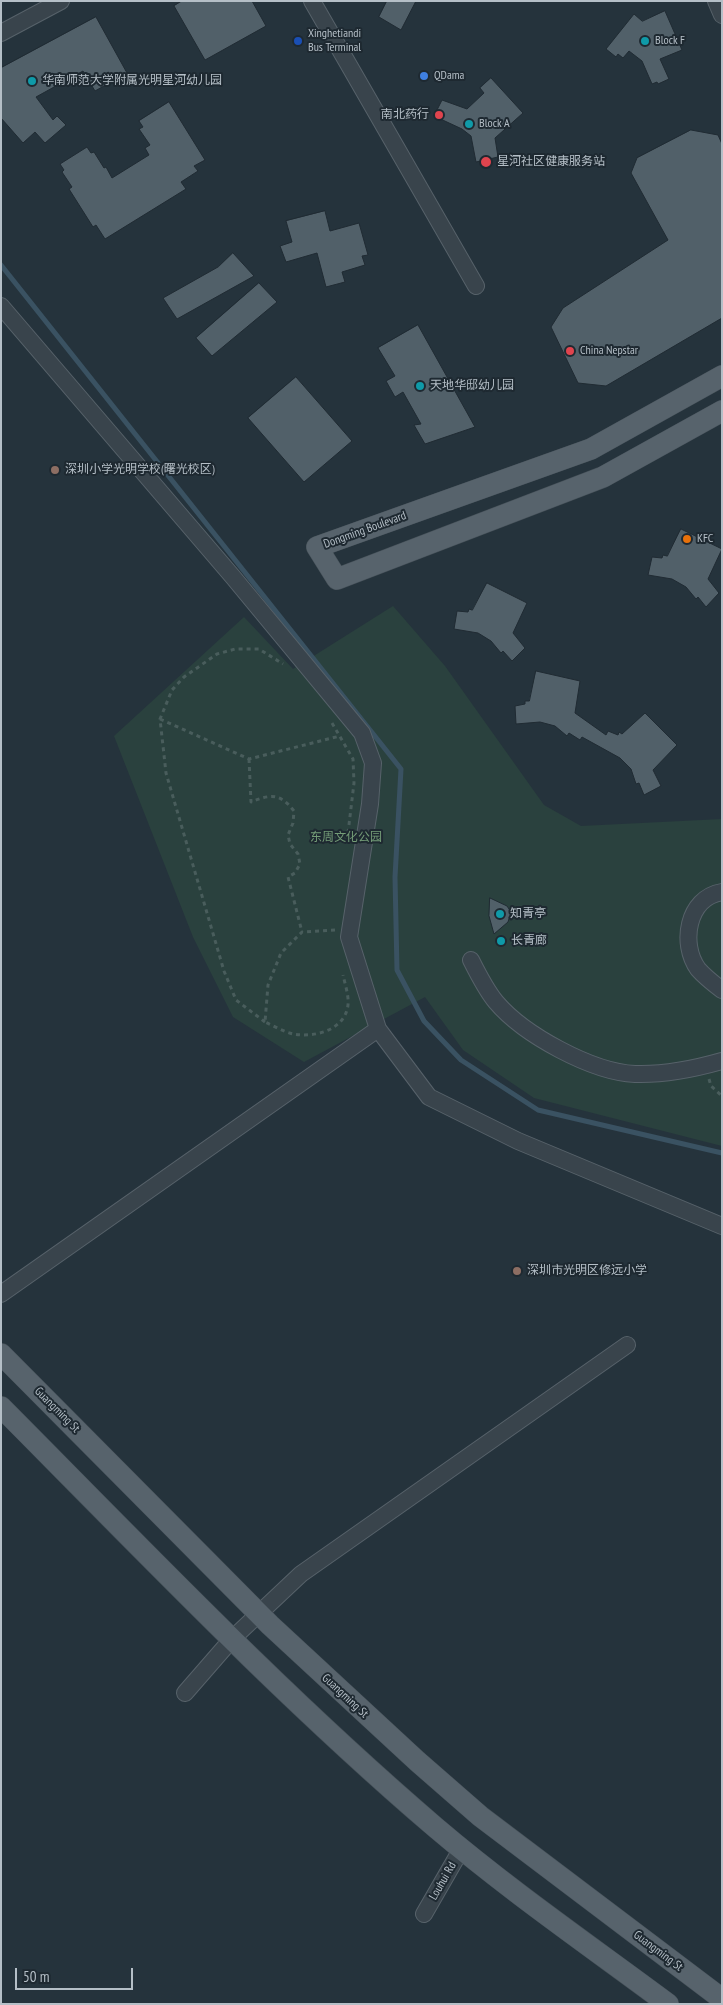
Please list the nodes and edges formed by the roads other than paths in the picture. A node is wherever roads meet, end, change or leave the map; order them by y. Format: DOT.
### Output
graph roads {
  1 [pos="61,1"];
  2 [pos="312,1"];
  3 [pos="716,1"];
  4 [pos="722,15"];
  5 [pos="1,34"];
  6 [pos="476,286"];
  7 [pos="1,306"];
  8 [pos="722,376"];
  9 [pos="722,411"];
  10 [pos="722,892"];
  11 [pos="471,960"];
  12 [pos="722,990"];
  13 [pos="378,1029"];
  14 [pos="722,1062"];
  15 [pos="722,1226"];
  16 [pos="1,1294"];
  17 [pos="627,1345"];
  18 [pos="1,1354"];
  19 [pos="1,1407"];
  20 [pos="259,1613"];
  21 [pos="232,1639"];
  22 [pos="185,1693"];
  23 [pos="462,1848"];
  24 [pos="424,1914"];
  25 [pos="722,1999"];
  26 [pos="668,2004"];
  1 -- 5 [label="street"];
  2 -- 6 [label="street"];
  3 -- 4 [label="street"];
  7 -- 13 [label="street"];
  8 -- 9 [label="main road, Dongming Boulevard"];
  10 -- 12 [label="street"];
  11 -- 14 [label="street"];
  13 -- 15 [label="street"];
  13 -- 16 [label="street"];
  17 -- 20 [label="street"];
  18 -- 20 [label="main road, Guangming St"];
  19 -- 21 [label="main road"];
  20 -- 21 [label="street"];
  20 -- 25 [label="main road, Guangming St"];
  21 -- 22 [label="street"];
  21 -- 23 [label="main road"];
  23 -- 24 [label="street, Louhui Rd"];
  23 -- 26 [label="main road"];
}
